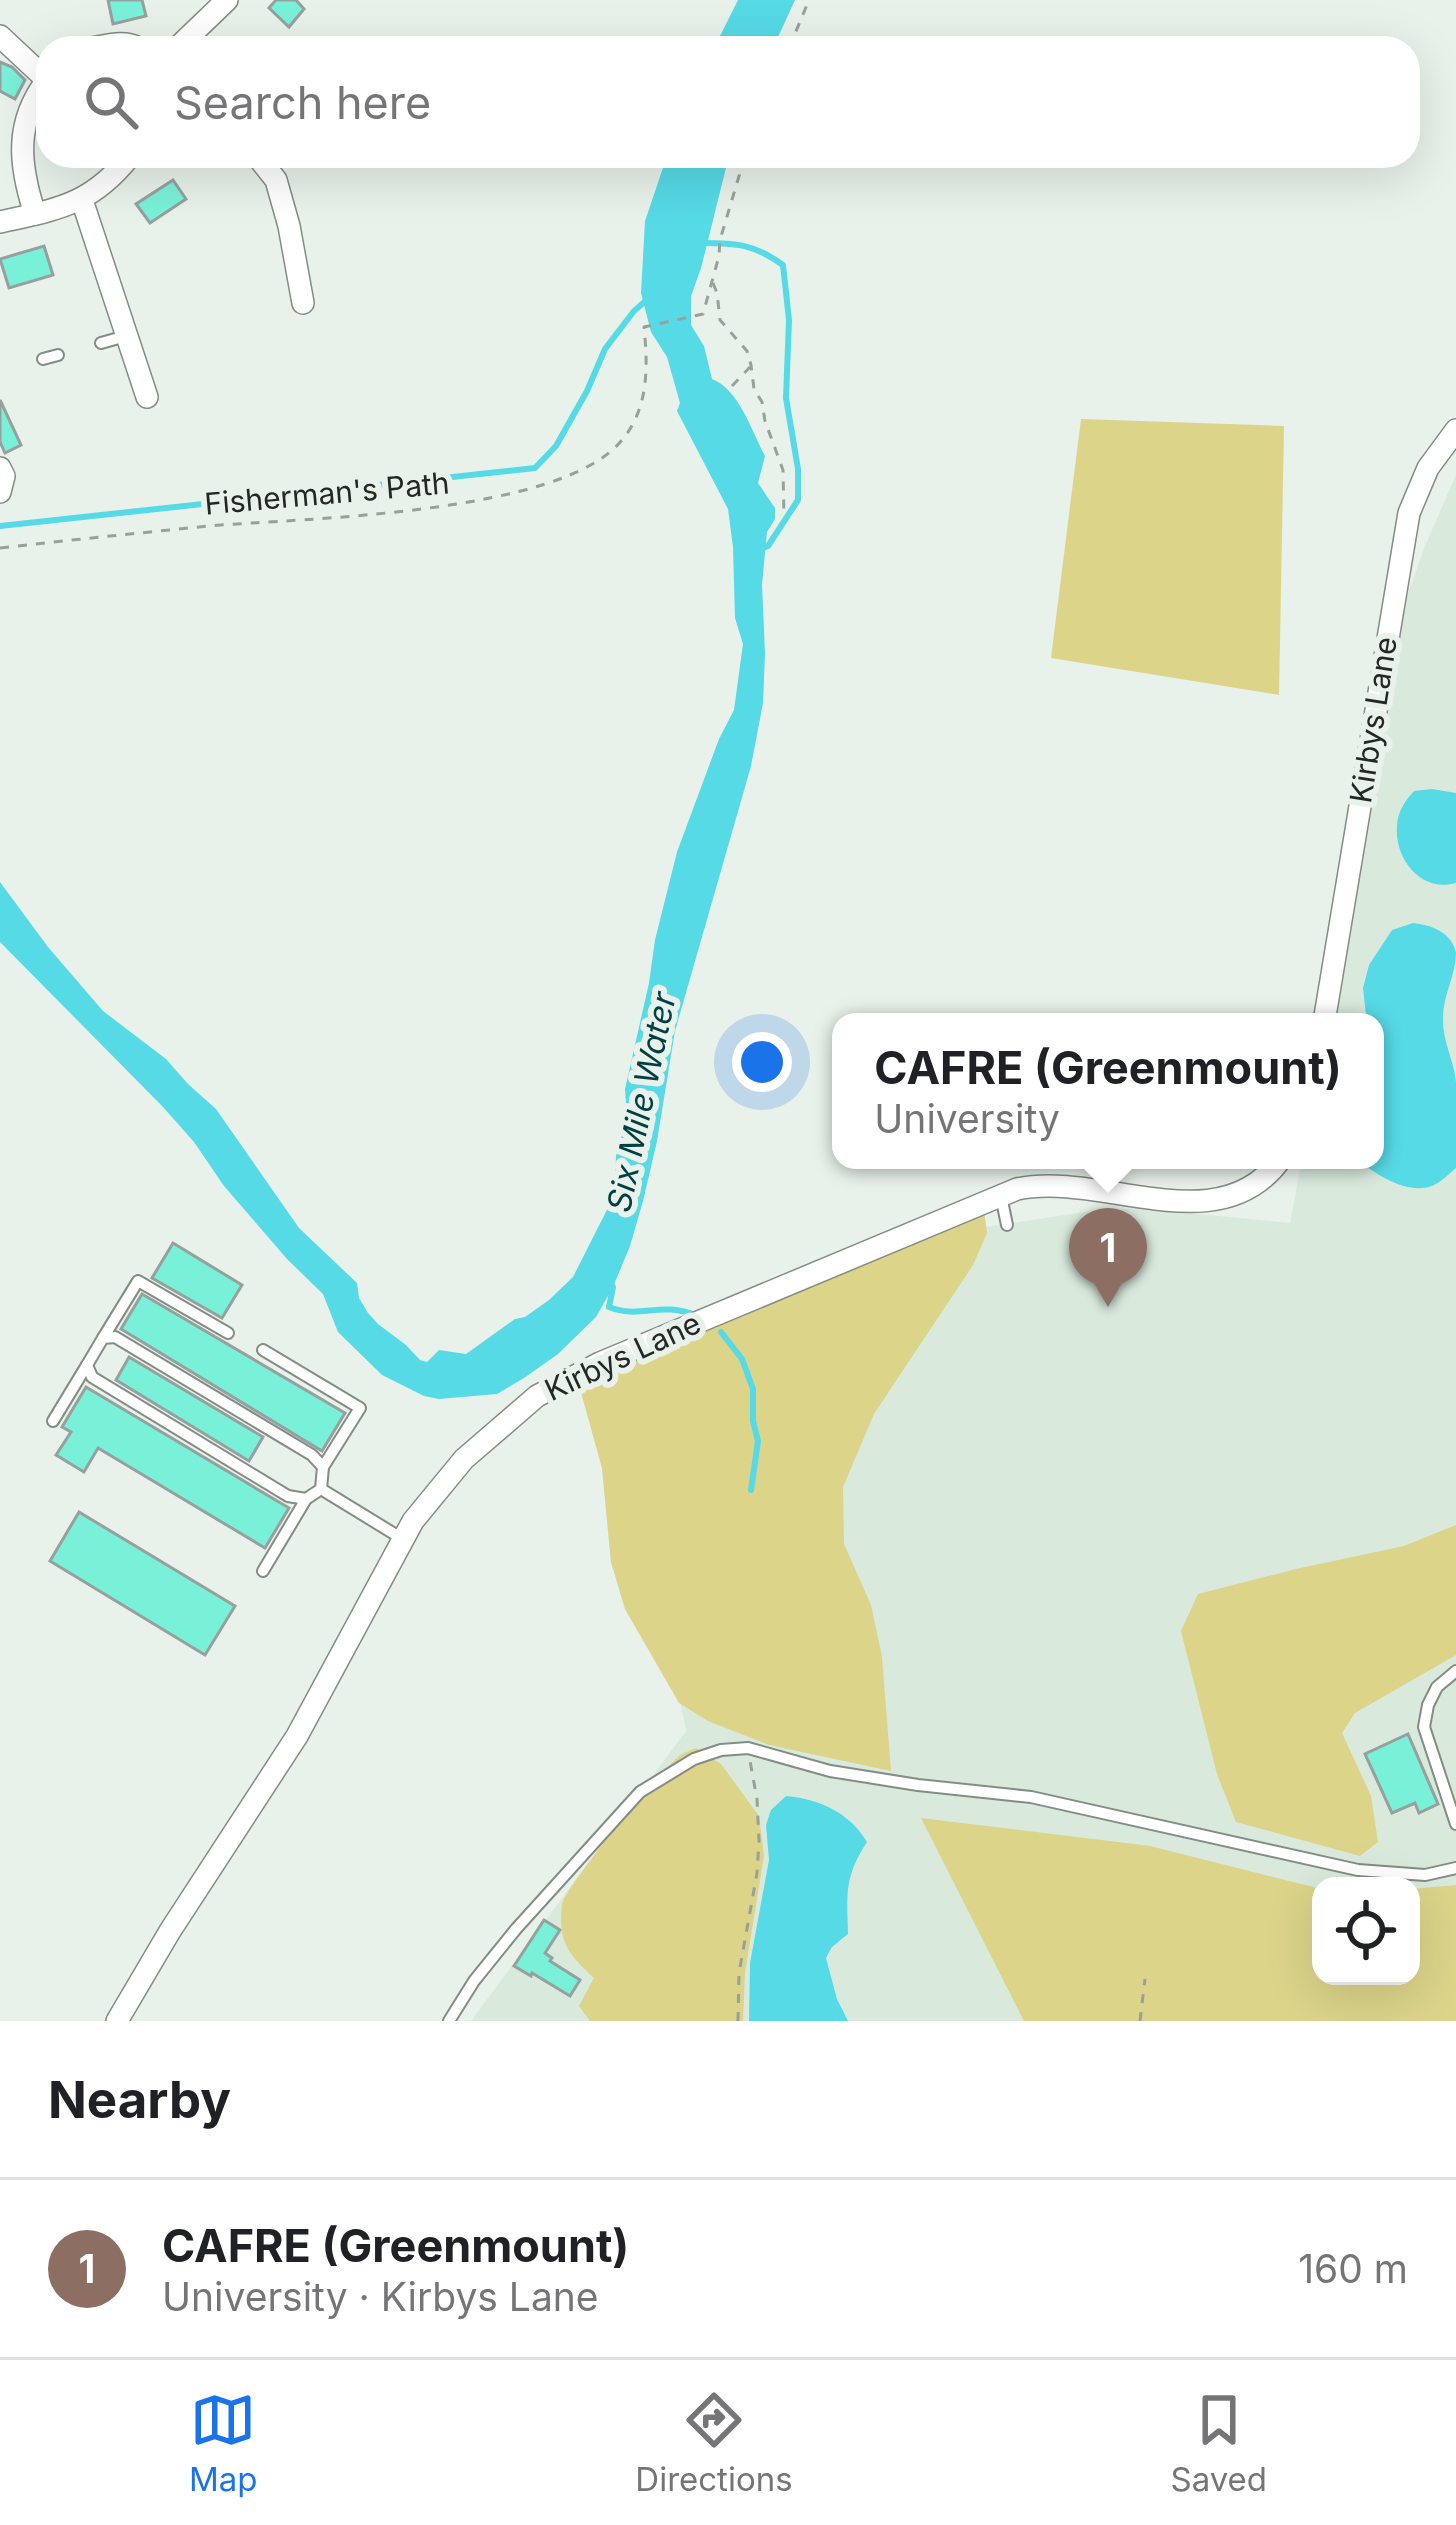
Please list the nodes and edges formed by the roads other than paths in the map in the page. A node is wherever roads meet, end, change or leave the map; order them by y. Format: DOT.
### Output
graph roads {
  1 [pos="225,2"];
  2 [pos="0,36"];
  3 [pos="190,36"];
  4 [pos="36,69"];
  5 [pos="36,98"];
  6 [pos="121,168"];
  7 [pos="266,168"];
  8 [pos="82,200"];
  9 [pos="35,214"];
  10 [pos="0,222"];
  11 [pos="303,303"];
  12 [pos="127,335"];
  13 [pos="100,343"];
  14 [pos="58,355"];
  15 [pos="44,359"];
  16 [pos="147,397"];
  17 [pos="1456,430"];
  18 [pos="1326,1013"];
  19 [pos="1273,1169"];
  20 [pos="1001,1196"];
  21 [pos="1007,1225"];
  22 [pos="228,1334"];
  23 [pos="103,1338"];
  24 [pos="263,1350"];
  25 [pos="87,1365"];
  26 [pos="53,1420"];
  27 [pos="323,1467"];
  28 [pos="321,1489"];
  29 [pos="306,1499"];
  30 [pos="401,1538"];
  31 [pos="263,1571"];
  32 [pos="1456,1671"];
  33 [pos="1456,1824"];
  34 [pos="1456,1868"];
  35 [pos="117,2021"];
  36 [pos="449,2021"];
  1 -- 3 [label="street"];
  2 -- 4 [label="street"];
  5 -- 9 [label="street"];
  6 -- 8 [label="street"];
  7 -- 11 [label="street"];
  8 -- 9 [label="street"];
  8 -- 12 [label="street"];
  9 -- 10 [label="street"];
  12 -- 13 [label="lane"];
  12 -- 16 [label="street"];
  14 -- 15 [label="lane"];
  17 -- 18 [label="street, Kirbys Lane"];
  19 -- 20 [label="street, Kirbys Lane"];
  20 -- 21 [label="lane"];
  20 -- 30 [label="street, Kirbys Lane"];
  22 -- 23 [label="lane"];
  23 -- 25 [label="lane"];
  23 -- 27 [label="lane"];
  24 -- 27 [label="lane"];
  25 -- 26 [label="lane"];
  25 -- 29 [label="lane"];
  27 -- 28 [label="lane"];
  28 -- 29 [label="lane"];
  28 -- 30 [label="lane"];
  29 -- 31 [label="lane"];
  30 -- 35 [label="street, Kirbys Lane"];
  32 -- 33 [label="lane"];
  34 -- 36 [label="lane"];
}
